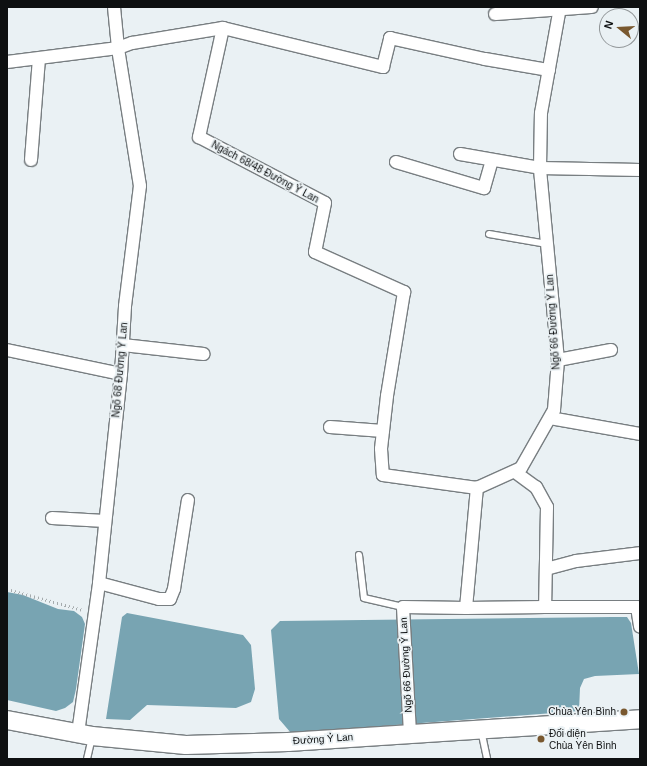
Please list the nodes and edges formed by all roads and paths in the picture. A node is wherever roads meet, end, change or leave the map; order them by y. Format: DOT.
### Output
graph roads {
  1 [pos="114,7"];
  2 [pos="592,7"];
  3 [pos="560,8"];
  4 [pos="495,14"];
  5 [pos="223,28"];
  6 [pos="118,48"];
  7 [pos="39,59"];
  8 [pos="7,62"];
  9 [pos="549,70"];
  10 [pos="460,154"];
  11 [pos="31,160"];
  12 [pos="492,160"];
  13 [pos="396,162"];
  14 [pos="540,168"];
  15 [pos="640,170"];
  16 [pos="489,234"];
  17 [pos="547,244"];
  18 [pos="123,345"];
  19 [pos="7,350"];
  20 [pos="611,350"];
  21 [pos="203,354"];
  22 [pos="558,360"];
  23 [pos="121,374"];
  24 [pos="550,418"];
  25 [pos="330,427"];
  26 [pos="383,431"];
  27 [pos="640,434"];
  28 [pos="515,472"];
  29 [pos="477,488"];
  30 [pos="188,500"];
  31 [pos="52,518"];
  32 [pos="105,521"];
  33 [pos="640,553"];
  34 [pos="359,555"];
  35 [pos="546,569"];
  36 [pos="99,582"];
  37 [pos="7,589"];
  38 [pos="545,607"];
  39 [pos="466,608"];
  40 [pos="403,611"];
  41 [pos="95,613"];
  42 [pos="640,627"];
  43 [pos="7,720"];
  44 [pos="640,720"];
  45 [pos="481,729"];
  46 [pos="410,730"];
  47 [pos="85,735"];
  48 [pos="87,759"];
  49 [pos="486,759"];
  1 -- 6 [label="street, Ngõ 68 Đường Ỷ Lan"];
  2 -- 3 [label="street"];
  3 -- 4 [label="street"];
  3 -- 9 [label="street, Ngõ 66 Đường Ỷ Lan"];
  5 -- 6 [label="street"];
  5 -- 9 [label="street"];
  5 -- 26 [label="street, Ngách 68/48 Đường Ỷ Lan"];
  6 -- 7 [label="street"];
  6 -- 18 [label="street, Ngõ 68 Đường Ỷ Lan"];
  7 -- 8 [label="street"];
  7 -- 11 [label="street"];
  9 -- 14 [label="street, Ngõ 66 Đường Ỷ Lan"];
  10 -- 12 [label="street"];
  12 -- 13 [label="street"];
  12 -- 14 [label="street"];
  14 -- 15 [label="street"];
  14 -- 17 [label="street, Ngõ 66 Đường Ỷ Lan"];
  16 -- 17 [label="lane"];
  17 -- 22 [label="street, Ngõ 66 Đường Ỷ Lan"];
  18 -- 21 [label="street"];
  18 -- 23 [label="street, Ngõ 68 Đường Ỷ Lan"];
  19 -- 23 [label="street"];
  20 -- 22 [label="street"];
  22 -- 24 [label="street, Ngõ 66 Đường Ỷ Lan"];
  23 -- 32 [label="street, Ngõ 68 Đường Ỷ Lan"];
  24 -- 27 [label="street"];
  24 -- 28 [label="street, Ngõ 66 Đường Ỷ Lan"];
  25 -- 26 [label="street"];
  26 -- 29 [label="street, Ngách 68/48 Đường Ỷ Lan"];
  28 -- 29 [label="street, Ngõ 66 Đường Ỷ Lan"];
  28 -- 35 [label="street"];
  29 -- 39 [label="street"];
  30 -- 36 [label="street"];
  31 -- 32 [label="street"];
  32 -- 36 [label="street, Ngõ 68 Đường Ỷ Lan"];
  33 -- 35 [label="street"];
  34 -- 40 [label="lane"];
  35 -- 38 [label="street"];
  36 -- 41 [label="street, Ngõ 68 Đường Ỷ Lan"];
  37 -- 41 [label="path"];
  38 -- 39 [label="street, Ngõ 66 Đường Ỷ Lan"];
  38 -- 42 [label="street, Ngõ 66 Đường Ỷ Lan"];
  39 -- 40 [label="street, Ngõ 66 Đường Ỷ Lan"];
  40 -- 46 [label="street, Ngõ 66 Đường Ỷ Lan"];
  41 -- 47 [label="street, Ngõ 68 Đường Ỷ Lan"];
  43 -- 47 [label="main road, Đường Ỷ Lan"];
  44 -- 45 [label="main road, Đường Ỷ Lan"];
  45 -- 46 [label="main road, Đường Ỷ Lan"];
  45 -- 49 [label="lane"];
  46 -- 47 [label="main road, Đường Ỷ Lan"];
  47 -- 48 [label="lane"];
}
